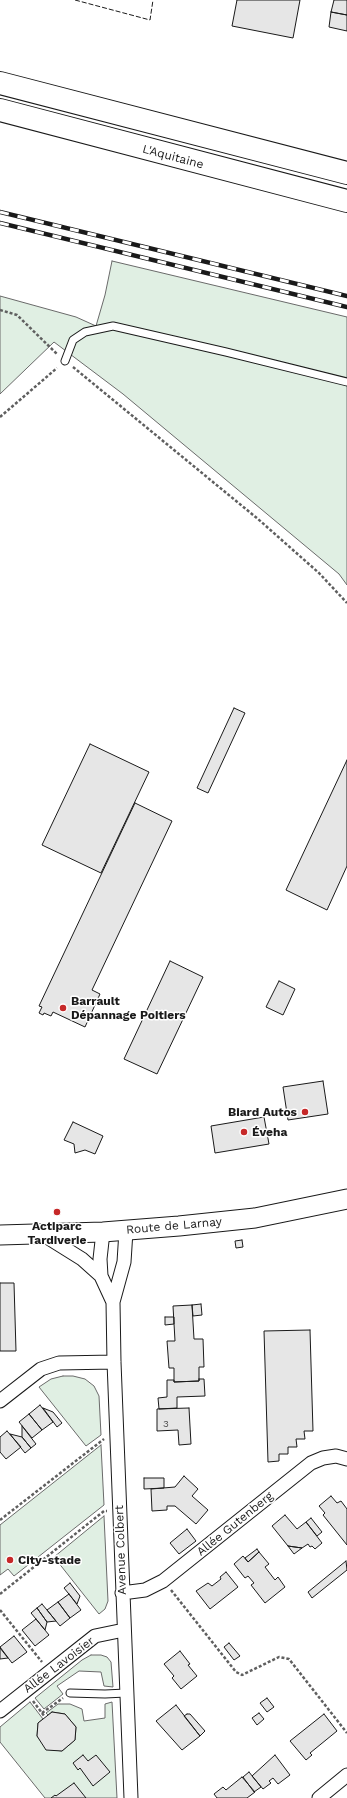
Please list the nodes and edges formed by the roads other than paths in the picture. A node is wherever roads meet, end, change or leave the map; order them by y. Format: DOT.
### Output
graph roads {
  1 [pos="0,83"];
  2 [pos="0,110"];
  3 [pos="347,173"];
  4 [pos="347,201"];
  5 [pos="65,361"];
  6 [pos="347,382"];
  7 [pos="347,1199"];
  8 [pos="126,1231"];
  9 [pos="103,1232"];
  10 [pos="42,1234"];
  11 [pos="0,1235"];
  12 [pos="101,1276"];
  13 [pos="113,1302"];
  14 [pos="114,1362"];
  15 [pos="0,1401"];
  16 [pos="347,1459"];
  17 [pos="122,1593"];
  18 [pos="124,1630"];
  19 [pos="70,1692"];
  20 [pos="126,1693"];
  21 [pos="0,1711"];
  22 [pos="347,1776"];
  23 [pos="130,1798"];
  24 [pos="319,1798"];
  1 -- 3 [label="highway"];
  2 -- 4 [label="highway, L'Aquitaine"];
  5 -- 6 [label="lane"];
  7 -- 8 [label="street, Route de Larnay"];
  8 -- 9 [label="street, Route de Larnay"];
  8 -- 13 [label="street, Avenue Colbert"];
  9 -- 10 [label="street, Route de Larnay"];
  9 -- 12 [label="street, Avenue Colbert"];
  10 -- 11 [label="street, Route de Larnay"];
  10 -- 12 [label="street, Avenue Colbert"];
  12 -- 13 [label="street, Avenue Colbert"];
  13 -- 14 [label="street, Avenue Colbert"];
  14 -- 15 [label="street"];
  14 -- 17 [label="street, Avenue Colbert"];
  16 -- 17 [label="street, Allée Gutenberg"];
  17 -- 18 [label="street, Avenue Colbert"];
  18 -- 20 [label="street, Avenue Colbert"];
  18 -- 21 [label="street, Allée Lavoisier"];
  19 -- 20 [label="lane"];
  20 -- 23 [label="street, Avenue Colbert"];
  22 -- 24 [label="street"];
}
